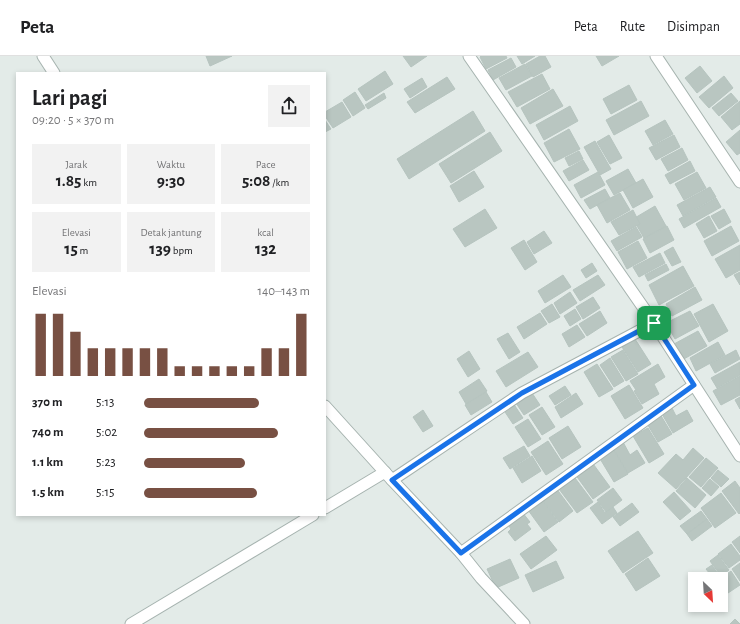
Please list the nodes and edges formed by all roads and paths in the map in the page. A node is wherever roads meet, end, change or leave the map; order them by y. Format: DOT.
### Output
graph roads {
  1 [pos="43,56"];
  2 [pos="469,56"];
  3 [pos="656,56"];
  4 [pos="53,72"];
  5 [pos="740,182"];
  6 [pos="654,323"];
  7 [pos="694,385"];
  8 [pos="326,407"];
  9 [pos="740,456"];
  10 [pos="384,472"];
  11 [pos="397,477"];
  12 [pos="326,507"];
  13 [pos="311,516"];
  14 [pos="464,551"];
  15 [pos="132,624"];
  16 [pos="524,624"];
  1 -- 4 [label="street"];
  2 -- 6 [label="street"];
  3 -- 5 [label="street"];
  6 -- 7 [label="street"];
  6 -- 11 [label="street"];
  7 -- 9 [label="street"];
  7 -- 14 [label="street"];
  8 -- 10 [label="street"];
  10 -- 11 [label="street"];
  10 -- 12 [label="street"];
  11 -- 14 [label="street"];
  13 -- 15 [label="street"];
  14 -- 16 [label="street"];
}
